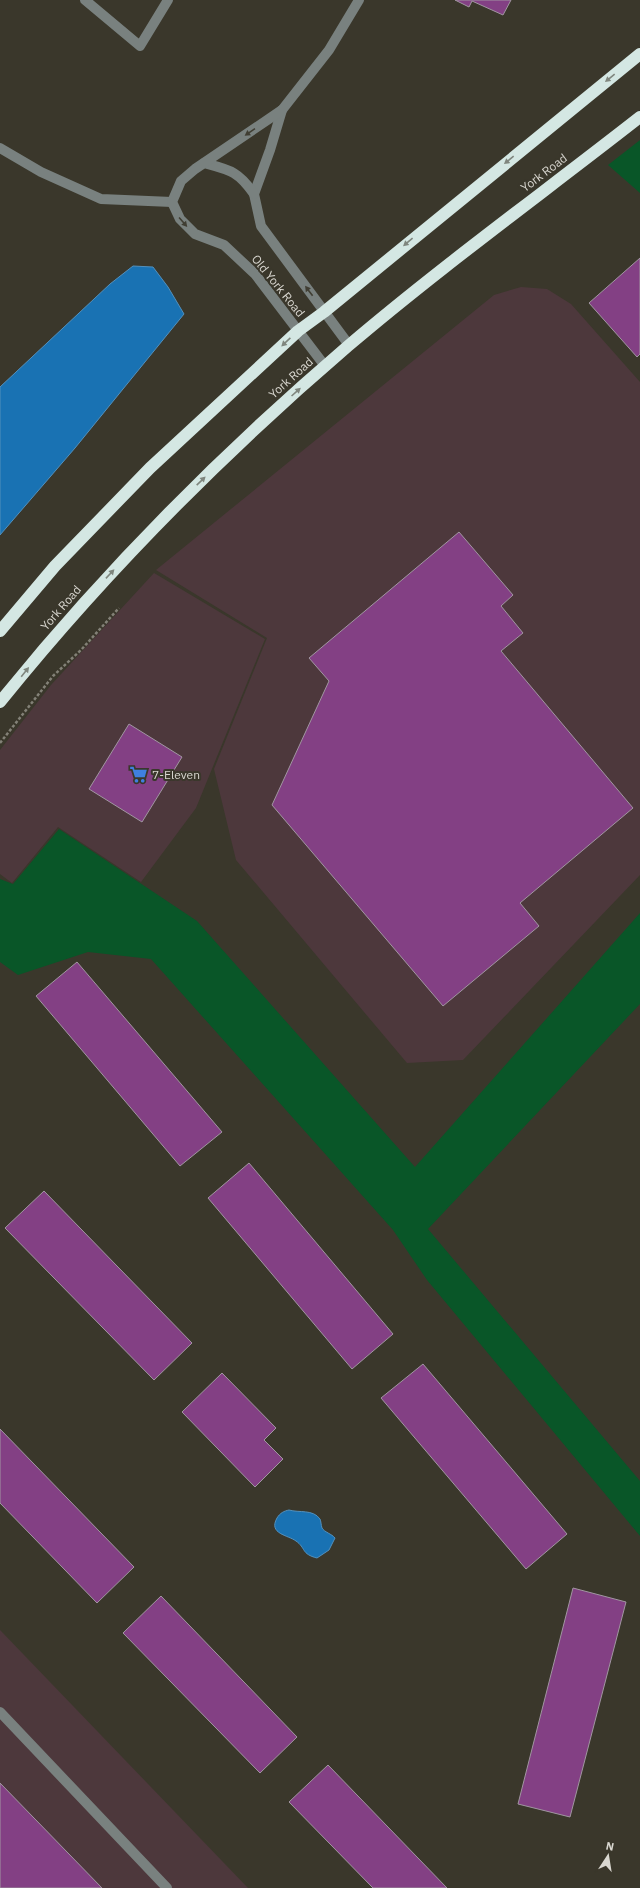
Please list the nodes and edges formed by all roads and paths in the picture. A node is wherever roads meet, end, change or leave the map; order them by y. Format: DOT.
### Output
graph roads {
  1 [pos="85,0"];
  2 [pos="168,0"];
  3 [pos="359,0"];
  4 [pos="640,54"];
  5 [pos="282,110"];
  6 [pos="640,117"];
  7 [pos="0,148"];
  8 [pos="204,163"];
  9 [pos="254,194"];
  10 [pos="172,202"];
  11 [pos="324,312"];
  12 [pos="298,331"];
  13 [pos="350,345"];
  14 [pos="325,366"];
  15 [pos="119,608"];
  16 [pos="0,631"];
  17 [pos="0,702"];
  18 [pos="0,743"];
  19 [pos="0,1712"];
  20 [pos="167,1888"];
  1 -- 2 [label="street"];
  3 -- 5 [label="street"];
  4 -- 11 [label="highway, one-way"];
  5 -- 8 [label="street, one-way"];
  5 -- 9 [label="street"];
  6 -- 13 [label="highway, York Road"];
  7 -- 10 [label="street"];
  8 -- 9 [label="street"];
  8 -- 10 [label="street"];
  11 -- 9 [label="street, Old York Road, one-way"];
  10 -- 12 [label="street, Old York Road, one-way"];
  11 -- 12 [label="highway"];
  11 -- 13 [label="street, Old York Road"];
  12 -- 14 [label="street, Old York Road"];
  12 -- 16 [label="highway, one-way"];
  13 -- 14 [label="highway, York Road"];
  17 -- 14 [label="highway, York Road, one-way"];
  15 -- 18 [label="path"];
  19 -- 20 [label="street"];
}
